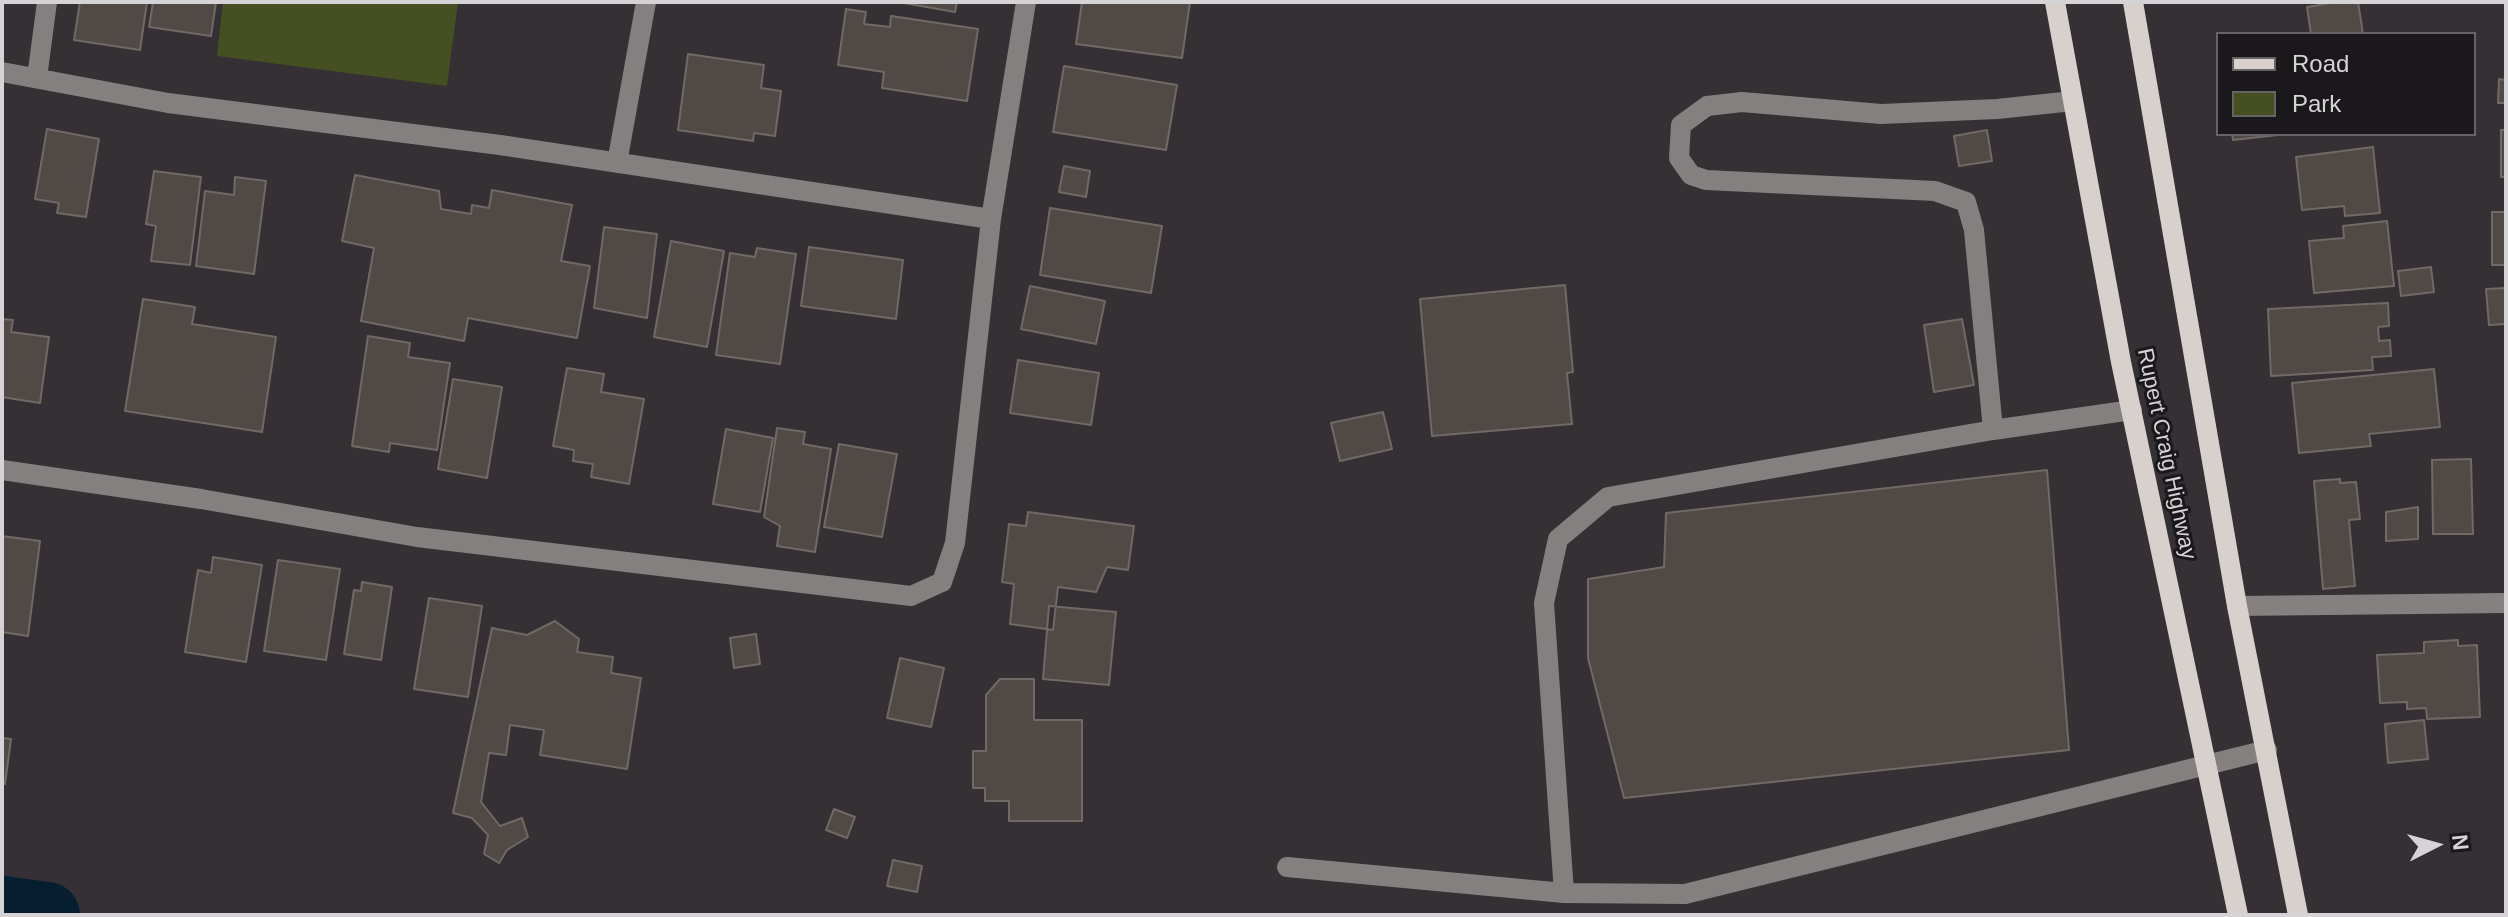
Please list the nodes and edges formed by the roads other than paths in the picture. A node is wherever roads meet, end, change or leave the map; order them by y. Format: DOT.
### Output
graph roads {
  1 [pos="47,2"];
  2 [pos="646,2"];
  3 [pos="1026,2"];
  4 [pos="2055,2"];
  5 [pos="2133,2"];
  6 [pos="2,72"];
  7 [pos="37,78"];
  8 [pos="2073,101"];
  9 [pos="617,163"];
  10 [pos="991,219"];
  11 [pos="2132,410"];
  12 [pos="1993,430"];
  13 [pos="2,470"];
  14 [pos="2506,603"];
  15 [pos="2237,606"];
  16 [pos="2267,750"];
  17 [pos="2207,765"];
  18 [pos="1287,867"];
  19 [pos="1564,893"];
  20 [pos="2238,915"];
  21 [pos="2298,915"];
  1 -- 7 [label="street"];
  2 -- 9 [label="street"];
  3 -- 10 [label="street"];
  4 -- 8 [label="main road, Rupert Craig Highway"];
  5 -- 15 [label="main road, Rupert Craig Highway"];
  6 -- 7 [label="street"];
  7 -- 9 [label="street"];
  8 -- 11 [label="main road, Rupert Craig Highway"];
  8 -- 12 [label="street"];
  9 -- 10 [label="street"];
  10 -- 13 [label="street"];
  11 -- 12 [label="street"];
  11 -- 17 [label="main road, Rupert Craig Highway"];
  12 -- 19 [label="street"];
  14 -- 15 [label="street"];
  15 -- 16 [label="main road, Rupert Craig Highway"];
  16 -- 17 [label="street"];
  16 -- 21 [label="main road, Rupert Craig Highway"];
  17 -- 19 [label="street"];
  17 -- 20 [label="main road, Rupert Craig Highway"];
  18 -- 19 [label="street"];
}
